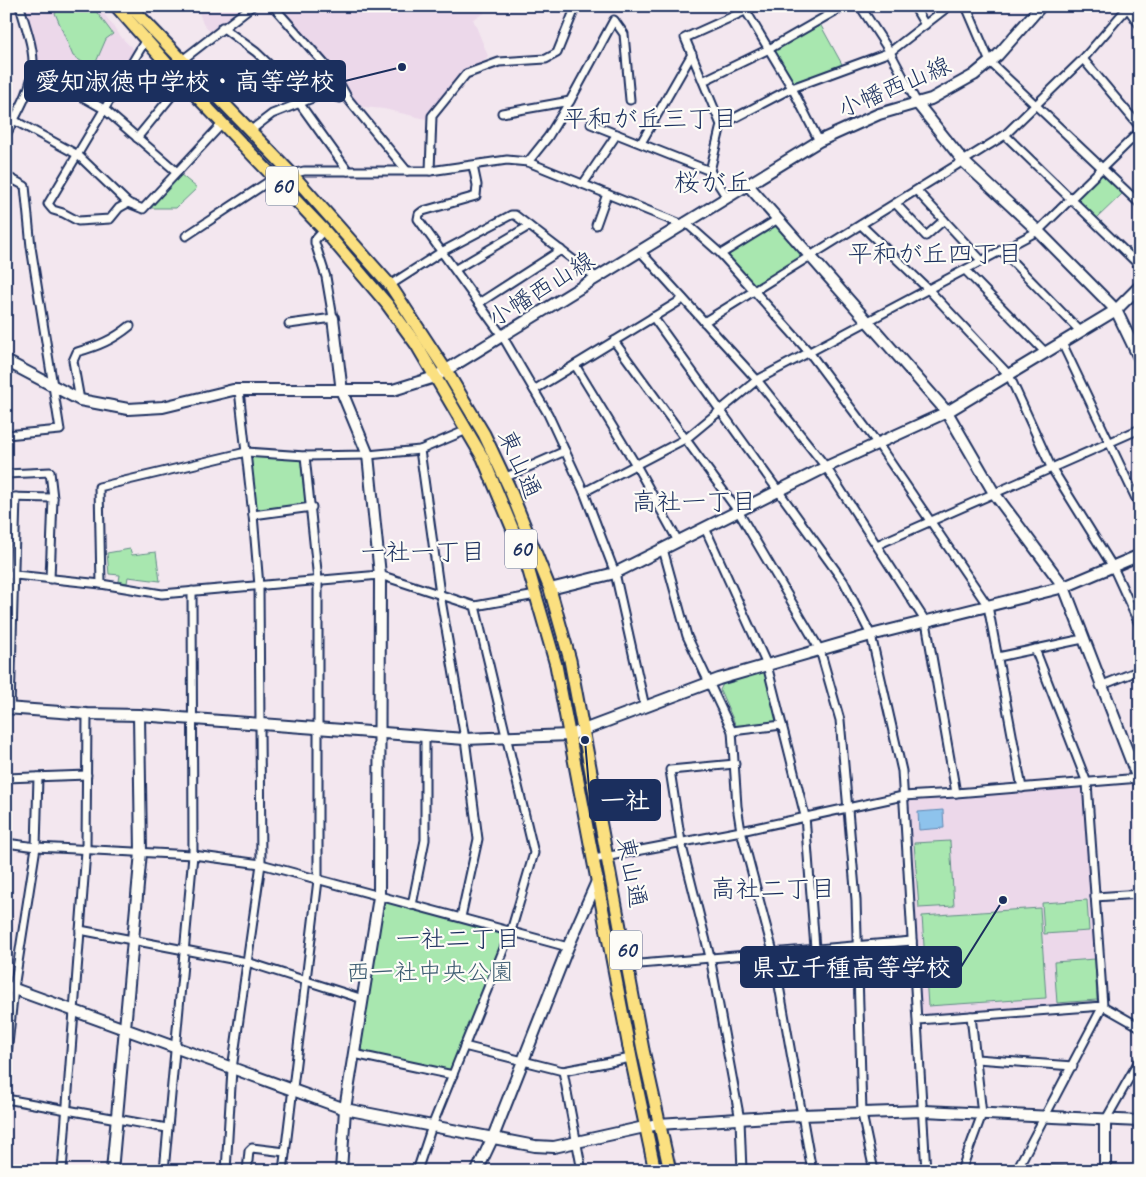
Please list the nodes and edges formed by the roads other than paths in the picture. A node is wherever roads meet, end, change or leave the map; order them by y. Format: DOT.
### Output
graph roads {
  1 [pos="20,6"];
  2 [pos="116,6"];
  3 [pos="130,6"];
  4 [pos="252,6"];
  5 [pos="273,6"];
  6 [pos="576,6"];
  7 [pos="756,6"];
  8 [pos="844,6"];
  9 [pos="860,6"];
  10 [pos="914,6"];
  11 [pos="949,6"];
  12 [pos="966,6"];
  13 [pos="1041,6"];
  14 [pos="1128,6"];
  15 [pos="746,11"];
  16 [pos="1140,23"];
  17 [pos="925,26"];
  18 [pos="222,27"];
  19 [pos="145,41"];
  20 [pos="769,49"];
  21 [pos="890,52"];
  22 [pos="692,54"];
  23 [pos="1083,59"];
  24 [pos="181,61"];
  25 [pos="990,62"];
  26 [pos="33,69"];
  27 [pos="703,81"];
  28 [pos="183,82"];
  29 [pos="792,88"];
  30 [pos="346,94"];
  31 [pos="630,100"];
  32 [pos="570,101"];
  33 [pos="917,103"];
  34 [pos="300,104"];
  35 [pos="1037,104"];
  36 [pos="104,109"];
  37 [pos="502,113"];
  38 [pos="10,118"];
  39 [pos="222,124"];
  40 [pos="591,124"];
  41 [pos="721,125"];
  42 [pos="1140,127"];
  43 [pos="250,131"];
  44 [pos="1140,131"];
  45 [pos="617,134"];
  46 [pos="6,135"];
  47 [pos="1005,135"];
  48 [pos="137,138"];
  49 [pos="819,140"];
  50 [pos="640,143"];
  51 [pos="78,155"];
  52 [pos="528,162"];
  53 [pos="964,162"];
  54 [pos="473,166"];
  55 [pos="1102,168"];
  56 [pos="348,171"];
  57 [pos="407,171"];
  58 [pos="430,171"];
  59 [pos="710,171"];
  60 [pos="177,172"];
  61 [pos="291,174"];
  62 [pos="6,176"];
  63 [pos="274,178"];
  64 [pos="583,184"];
  65 [pos="747,184"];
  66 [pos="917,191"];
  67 [pos="607,194"];
  68 [pos="726,196"];
  69 [pos="1070,198"];
  70 [pos="128,203"];
  71 [pos="896,204"];
  72 [pos="1140,204"];
  73 [pos="778,219"];
  74 [pos="944,220"];
  75 [pos="683,223"];
  76 [pos="596,225"];
  77 [pos="861,225"];
  78 [pos="529,226"];
  79 [pos="324,230"];
  80 [pos="1038,231"];
  81 [pos="186,236"];
  82 [pos="561,250"];
  83 [pos="640,250"];
  84 [pos="1001,250"];
  85 [pos="443,251"];
  86 [pos="721,254"];
  87 [pos="810,256"];
  88 [pos="981,260"];
  89 [pos="1140,266"];
  90 [pos="456,270"];
  91 [pos="966,270"];
  92 [pos="597,278"];
  93 [pos="390,285"];
  94 [pos="1140,286"];
  95 [pos="927,288"];
  96 [pos="754,291"];
  97 [pos="683,299"];
  98 [pos="479,303"];
  99 [pos="1116,310"];
  100 [pos="653,317"];
  101 [pos="333,318"];
  102 [pos="704,322"];
  103 [pos="868,323"];
  104 [pos="289,324"];
  105 [pos="130,326"];
  106 [pos="1081,332"];
  107 [pos="503,337"];
  108 [pos="614,341"];
  109 [pos="1062,343"];
  110 [pos="809,352"];
  111 [pos="1046,353"];
  112 [pos="1140,360"];
  113 [pos="6,361"];
  114 [pos="576,365"];
  115 [pos="448,372"];
  116 [pos="1009,375"];
  117 [pos="436,377"];
  118 [pos="757,380"];
  119 [pos="52,386"];
  120 [pos="238,390"];
  121 [pos="534,390"];
  122 [pos="342,392"];
  123 [pos="80,400"];
  124 [pos="721,412"];
  125 [pos="948,412"];
  126 [pos="1140,429"];
  127 [pos="467,430"];
  128 [pos="6,435"];
  129 [pos="687,438"];
  130 [pos="1108,443"];
  131 [pos="878,444"];
  132 [pos="420,450"];
  133 [pos="565,451"];
  134 [pos="246,452"];
  135 [pos="368,455"];
  136 [pos="305,456"];
  137 [pos="636,465"];
  138 [pos="826,467"];
  139 [pos="1051,467"];
  140 [pos="6,474"];
  141 [pos="504,478"];
  142 [pos="780,491"];
  143 [pos="584,492"];
  144 [pos="994,493"];
  145 [pos="6,497"];
  146 [pos="16,497"];
  147 [pos="52,498"];
  148 [pos="312,507"];
  149 [pos="1140,507"];
  150 [pos="738,511"];
  151 [pos="253,515"];
  152 [pos="931,521"];
  153 [pos="705,528"];
  154 [pos="678,541"];
  155 [pos="878,545"];
  156 [pos="663,549"];
  157 [pos="1140,555"];
  158 [pos="1113,567"];
  159 [pos="615,573"];
  160 [pos="10,574"];
  161 [pos="380,575"];
  162 [pos="50,578"];
  163 [pos="318,580"];
  164 [pos="101,584"];
  165 [pos="259,586"];
  166 [pos="1064,587"];
  167 [pos="550,589"];
  168 [pos="192,591"];
  169 [pos="440,594"];
  170 [pos="536,595"];
  171 [pos="475,606"];
  172 [pos="988,606"];
  173 [pos="926,622"];
  174 [pos="1140,626"];
  175 [pos="872,635"];
  176 [pos="1083,639"];
  177 [pos="1035,649"];
  178 [pos="820,650"];
  179 [pos="998,656"];
  180 [pos="768,665"];
  181 [pos="1140,670"];
  182 [pos="709,682"];
  183 [pos="1100,686"];
  184 [pos="645,707"];
  185 [pos="8,708"];
  186 [pos="87,714"];
  187 [pos="140,714"];
  188 [pos="193,718"];
  189 [pos="260,724"];
  190 [pos="782,725"];
  191 [pos="318,727"];
  192 [pos="581,730"];
  193 [pos="732,731"];
  194 [pos="381,734"];
  195 [pos="570,736"];
  196 [pos="425,737"];
  197 [pos="506,737"];
  198 [pos="465,739"];
  199 [pos="735,764"];
  200 [pos="87,775"];
  201 [pos="38,777"];
  202 [pos="6,778"];
  203 [pos="1139,780"];
  204 [pos="1086,783"];
  205 [pos="1022,788"];
  206 [pos="956,793"];
  207 [pos="903,796"];
  208 [pos="846,807"];
  209 [pos="805,816"];
  210 [pos="742,831"];
  211 [pos="681,842"];
  212 [pos="6,843"];
  213 [pos="36,847"];
  214 [pos="86,851"];
  215 [pos="141,852"];
  216 [pos="193,855"];
  217 [pos="608,856"];
  218 [pos="594,859"];
  219 [pos="261,864"];
  220 [pos="598,878"];
  221 [pos="318,880"];
  222 [pos="1140,894"];
  223 [pos="379,897"];
  224 [pos="1095,898"];
  225 [pos="412,905"];
  226 [pos="461,918"];
  227 [pos="80,930"];
  228 [pos="511,931"];
  229 [pos="132,939"];
  230 [pos="912,941"];
  231 [pos="857,944"];
  232 [pos="568,947"];
  233 [pos="815,948"];
  234 [pos="185,949"];
  235 [pos="773,952"];
  236 [pos="710,957"];
  237 [pos="247,962"];
  238 [pos="628,965"];
  239 [pos="306,980"];
  240 [pos="10,987"];
  241 [pos="363,999"];
  242 [pos="1103,1006"];
  243 [pos="74,1011"];
  244 [pos="971,1016"];
  245 [pos="918,1020"];
  246 [pos="1140,1027"];
  247 [pos="124,1029"];
  248 [pos="464,1046"];
  249 [pos="175,1048"];
  250 [pos="354,1054"];
  251 [pos="631,1058"];
  252 [pos="976,1059"];
  253 [pos="1140,1059"];
  254 [pos="522,1061"];
  255 [pos="6,1064"];
  256 [pos="1072,1066"];
  257 [pos="232,1069"];
  258 [pos="563,1071"];
  259 [pos="453,1076"];
  260 [pos="294,1091"];
  261 [pos="6,1098"];
  262 [pos="345,1108"];
  263 [pos="65,1110"];
  264 [pos="924,1111"];
  265 [pos="862,1114"];
  266 [pos="982,1114"];
  267 [pos="801,1115"];
  268 [pos="1047,1116"];
  269 [pos="116,1119"];
  270 [pos="740,1120"];
  271 [pos="1105,1121"];
  272 [pos="1140,1121"];
  273 [pos="658,1124"];
  274 [pos="432,1126"];
  275 [pos="644,1127"];
  276 [pos="167,1128"];
  277 [pos="493,1137"];
  278 [pos="576,1142"];
  279 [pos="285,1152"];
  280 [pos="1016,1169"];
  281 [pos="740,1170"];
  282 [pos="1057,1170"];
  283 [pos="62,1171"];
  284 [pos="112,1171"];
  285 [pos="164,1171"];
  286 [pos="226,1171"];
  287 [pos="247,1171"];
  288 [pos="283,1171"];
  289 [pos="341,1171"];
  290 [pos="417,1171"];
  291 [pos="477,1171"];
  292 [pos="582,1171"];
  293 [pos="656,1171"];
  294 [pos="670,1171"];
  295 [pos="812,1171"];
  296 [pos="874,1171"];
  297 [pos="926,1171"];
  298 [pos="961,1171"];
  299 [pos="1071,1171"];
  300 [pos="1105,1171"];
  1 -- 26 [label="street"];
  2 -- 19 [label="main road, 東山通 / 60"];
  3 -- 24 [label="main road, 東山通 / 60"];
  4 -- 18 [label="street"];
  5 -- 30 [label="street"];
  6 -- 58 [label="street"];
  7 -- 15 [label="street"];
  8 -- 20 [label="street"];
  9 -- 21 [label="street"];
  10 -- 17 [label="street"];
  11 -- 17 [label="street"];
  12 -- 25 [label="street"];
  13 -- 25 [label="street, 小幡西山線"];
  14 -- 16 [label="street"];
  14 -- 23 [label="street"];
  15 -- 20 [label="street"];
  15 -- 22 [label="street"];
  17 -- 21 [label="street"];
  18 -- 24 [label="street"];
  18 -- 34 [label="street"];
  19 -- 28 [label="main road, 東山通 / 60"];
  19 -- 36 [label="street"];
  20 -- 27 [label="street"];
  20 -- 29 [label="street"];
  21 -- 29 [label="street"];
  21 -- 33 [label="street"];
  22 -- 27 [label="street"];
  22 -- 50 [label="street"];
  23 -- 35 [label="street"];
  23 -- 42 [label="street"];
  24 -- 43 [label="main road, 東山通 / 60"];
  25 -- 33 [label="street, 小幡西山線"];
  25 -- 35 [label="street"];
  26 -- 36 [label="street"];
  26 -- 38 [label="street"];
  27 -- 41 [label="street"];
  28 -- 39 [label="main road, 東山通 / 60"];
  28 -- 48 [label="street"];
  29 -- 41 [label="street"];
  29 -- 49 [label="street"];
  30 -- 34 [label="street"];
  30 -- 57 [label="street"];
  31 -- 32 [label="street"];
  32 -- 37 [label="street"];
  32 -- 52 [label="street"];
  33 -- 49 [label="street, 小幡西山線"];
  33 -- 53 [label="street"];
  34 -- 43 [label="street"];
  34 -- 56 [label="street"];
  35 -- 47 [label="street"];
  35 -- 55 [label="street"];
  36 -- 48 [label="street"];
  36 -- 51 [label="street"];
  38 -- 46 [label="street"];
  38 -- 51 [label="street"];
  39 -- 60 [label="street"];
  39 -- 63 [label="main road, 東山通 / 60"];
  40 -- 45 [label="street"];
  41 -- 59 [label="street"];
  43 -- 61 [label="main road, 東山通 / 60"];
  44 -- 55 [label="street"];
  45 -- 50 [label="street"];
  45 -- 64 [label="street"];
  47 -- 53 [label="street"];
  47 -- 69 [label="street"];
  48 -- 60 [label="street"];
  49 -- 65 [label="street, 小幡西山線"];
  50 -- 59 [label="street"];
  51 -- 70 [label="street"];
  51 -- 70 [label="street"];
  52 -- 54 [label="street"];
  52 -- 64 [label="street"];
  53 -- 66 [label="street"];
  53 -- 80 [label="street"];
  54 -- 58 [label="street"];
  54 -- 85 [label="street"];
  55 -- 69 [label="street"];
  55 -- 72 [label="street"];
  56 -- 57 [label="street"];
  56 -- 61 [label="street"];
  57 -- 58 [label="street"];
  59 -- 68 [label="street"];
  60 -- 70 [label="street"];
  61 -- 63 [label="street"];
  61 -- 93 [label="main road, 東山通 / 60"];
  62 -- 119 [label="street"];
  63 -- 79 [label="main road, 東山通 / 60"];
  63 -- 81 [label="street"];
  64 -- 67 [label="street"];
  65 -- 68 [label="street, 小幡西山線"];
  65 -- 73 [label="street"];
  66 -- 71 [label="street"];
  66 -- 74 [label="street"];
  67 -- 75 [label="street"];
  67 -- 76 [label="street"];
  68 -- 75 [label="street, 小幡西山線"];
  69 -- 80 [label="street"];
  69 -- 89 [label="street"];
  71 -- 74 [label="street"];
  71 -- 77 [label="street"];
  73 -- 86 [label="street"];
  73 -- 87 [label="street"];
  74 -- 88 [label="street"];
  75 -- 83 [label="street, 小幡西山線"];
  75 -- 86 [label="street"];
  77 -- 87 [label="street"];
  77 -- 95 [label="street"];
  78 -- 82 [label="street"];
  78 -- 85 [label="street"];
  78 -- 90 [label="street"];
  79 -- 101 [label="street"];
  79 -- 117 [label="main road, 東山通 / 60"];
  80 -- 84 [label="street"];
  80 -- 99 [label="street"];
  82 -- 92 [label="street"];
  82 -- 98 [label="street"];
  83 -- 92 [label="street, 小幡西山線"];
  83 -- 97 [label="street"];
  84 -- 88 [label="street"];
  84 -- 106 [label="street"];
  85 -- 90 [label="street"];
  85 -- 93 [label="street"];
  86 -- 96 [label="street"];
  87 -- 96 [label="street"];
  87 -- 103 [label="street"];
  88 -- 91 [label="street"];
  90 -- 98 [label="street"];
  91 -- 95 [label="street"];
  91 -- 111 [label="street"];
  92 -- 107 [label="street, 小幡西山線"];
  93 -- 115 [label="main road, 東山通 / 60"];
  94 -- 99 [label="street"];
  95 -- 103 [label="street"];
  95 -- 116 [label="street"];
  96 -- 102 [label="street"];
  96 -- 110 [label="street"];
  97 -- 100 [label="street"];
  97 -- 102 [label="street"];
  98 -- 107 [label="street"];
  99 -- 106 [label="street"];
  99 -- 112 [label="street"];
  100 -- 108 [label="street"];
  100 -- 124 [label="street"];
  101 -- 104 [label="street"];
  101 -- 122 [label="street"];
  102 -- 118 [label="street"];
  103 -- 110 [label="street"];
  103 -- 125 [label="street"];
  105 -- 123 [label="street"];
  106 -- 109 [label="street"];
  107 -- 115 [label="street, 小幡西山線"];
  107 -- 121 [label="street"];
  108 -- 114 [label="street"];
  108 -- 129 [label="street"];
  109 -- 111 [label="street"];
  109 -- 130 [label="street"];
  110 -- 118 [label="street"];
  110 -- 131 [label="street"];
  111 -- 116 [label="street"];
  113 -- 119 [label="street, 小幡西山線"];
  114 -- 121 [label="street"];
  114 -- 137 [label="street"];
  115 -- 117 [label="street, 小幡西山線"];
  115 -- 141 [label="main road, 東山通 / 60"];
  116 -- 125 [label="street"];
  116 -- 139 [label="street"];
  117 -- 122 [label="street, 小幡西山線"];
  117 -- 127 [label="main road, 東山通 / 60"];
  118 -- 124 [label="street"];
  118 -- 138 [label="street"];
  119 -- 123 [label="street, 小幡西山線"];
  119 -- 128 [label="street"];
  120 -- 122 [label="street, 小幡西山線"];
  120 -- 123 [label="street, 小幡西山線"];
  120 -- 134 [label="street"];
  121 -- 133 [label="street"];
  122 -- 135 [label="street"];
  124 -- 129 [label="street"];
  124 -- 142 [label="street"];
  125 -- 131 [label="street"];
  125 -- 144 [label="street"];
  126 -- 130 [label="street"];
  127 -- 132 [label="street"];
  127 -- 170 [label="main road, 東山通 / 60"];
  129 -- 137 [label="street"];
  129 -- 150 [label="street"];
  130 -- 139 [label="street"];
  130 -- 149 [label="street"];
  131 -- 138 [label="street"];
  131 -- 152 [label="street"];
  132 -- 135 [label="street"];
  132 -- 169 [label="street"];
  133 -- 141 [label="street"];
  133 -- 143 [label="street"];
  134 -- 136 [label="street"];
  134 -- 151 [label="street"];
  134 -- 164 [label="street"];
  135 -- 136 [label="street"];
  135 -- 161 [label="street"];
  136 -- 148 [label="street"];
  137 -- 143 [label="street"];
  137 -- 154 [label="street"];
  138 -- 142 [label="street"];
  138 -- 155 [label="street"];
  139 -- 144 [label="street"];
  139 -- 158 [label="street"];
  140 -- 147 [label="street"];
  141 -- 167 [label="main road, 東山通 / 60"];
  142 -- 150 [label="street"];
  142 -- 175 [label="street"];
  143 -- 159 [label="street"];
  144 -- 152 [label="street"];
  144 -- 166 [label="street"];
  145 -- 146 [label="street"];
  146 -- 147 [label="street"];
  146 -- 160 [label="street"];
  147 -- 162 [label="street"];
  148 -- 151 [label="street"];
  148 -- 163 [label="street"];
  150 -- 153 [label="street"];
  150 -- 178 [label="street"];
  151 -- 165 [label="street"];
  152 -- 155 [label="street"];
  152 -- 172 [label="street"];
  153 -- 154 [label="street"];
  153 -- 180 [label="street"];
  154 -- 156 [label="street"];
  155 -- 173 [label="street"];
  156 -- 159 [label="street"];
  156 -- 182 [label="street"];
  157 -- 158 [label="street"];
  158 -- 166 [label="street"];
  158 -- 174 [label="street"];
  159 -- 167 [label="street"];
  159 -- 184 [label="street"];
  160 -- 162 [label="street"];
  160 -- 185 [label="street"];
  161 -- 163 [label="street"];
  161 -- 169 [label="street"];
  161 -- 194 [label="street"];
  162 -- 164 [label="street"];
  163 -- 165 [label="street"];
  163 -- 191 [label="street"];
  164 -- 168 [label="street"];
  165 -- 168 [label="street"];
  165 -- 189 [label="street"];
  166 -- 172 [label="street"];
  166 -- 176 [label="street"];
  167 -- 192 [label="main road, 東山通 / 60"];
  168 -- 188 [label="street"];
  169 -- 171 [label="street"];
  169 -- 198 [label="street"];
  170 -- 171 [label="street"];
  170 -- 195 [label="main road, 東山通 / 60"];
  171 -- 197 [label="street"];
  172 -- 173 [label="street"];
  172 -- 179 [label="street"];
  173 -- 175 [label="street"];
  173 -- 206 [label="street"];
  175 -- 178 [label="street"];
  175 -- 207 [label="street"];
  176 -- 177 [label="street"];
  176 -- 183 [label="street"];
  177 -- 179 [label="street"];
  177 -- 204 [label="street"];
  178 -- 180 [label="street"];
  178 -- 208 [label="street"];
  179 -- 205 [label="street"];
  180 -- 182 [label="street"];
  180 -- 190 [label="street"];
  181 -- 183 [label="street"];
  182 -- 184 [label="street"];
  182 -- 193 [label="street"];
  183 -- 203 [label="street"];
  184 -- 192 [label="street"];
  185 -- 186 [label="street"];
  186 -- 187 [label="street"];
  186 -- 200 [label="street"];
  187 -- 188 [label="street"];
  187 -- 215 [label="street"];
  188 -- 189 [label="street"];
  188 -- 216 [label="street"];
  189 -- 191 [label="street"];
  189 -- 219 [label="street"];
  190 -- 193 [label="street"];
  190 -- 209 [label="street"];
  191 -- 194 [label="street"];
  191 -- 221 [label="street"];
  192 -- 195 [label="street"];
  192 -- 217 [label="main road, 東山通 / 60"];
  193 -- 199 [label="street"];
  194 -- 196 [label="street"];
  194 -- 223 [label="street"];
  195 -- 197 [label="street"];
  195 -- 218 [label="main road, 東山通 / 60"];
  196 -- 198 [label="street"];
  196 -- 225 [label="street"];
  197 -- 198 [label="street"];
  197 -- 228 [label="street"];
  198 -- 226 [label="street"];
  199 -- 210 [label="street"];
  199 -- 211 [label="street"];
  200 -- 201 [label="street"];
  200 -- 214 [label="street"];
  201 -- 202 [label="street"];
  201 -- 213 [label="street"];
  203 -- 204 [label="street"];
  204 -- 205 [label="street"];
  204 -- 224 [label="street"];
  205 -- 206 [label="street"];
  206 -- 207 [label="street"];
  207 -- 208 [label="street"];
  207 -- 230 [label="street"];
  208 -- 209 [label="street"];
  208 -- 231 [label="street"];
  209 -- 210 [label="street"];
  209 -- 233 [label="street"];
  210 -- 211 [label="street"];
  210 -- 235 [label="street"];
  211 -- 217 [label="street"];
  211 -- 236 [label="street"];
  212 -- 213 [label="street"];
  213 -- 214 [label="street"];
  213 -- 240 [label="street"];
  214 -- 215 [label="street"];
  214 -- 227 [label="street"];
  215 -- 216 [label="street"];
  215 -- 229 [label="street"];
  216 -- 219 [label="street"];
  216 -- 234 [label="street"];
  217 -- 218 [label="street"];
  217 -- 238 [label="main road, 東山通 / 60"];
  218 -- 220 [label="main road, 東山通 / 60"];
  219 -- 221 [label="street"];
  219 -- 237 [label="street"];
  220 -- 232 [label="street"];
  220 -- 251 [label="main road, 東山通 / 60"];
  221 -- 223 [label="street"];
  221 -- 239 [label="street"];
  222 -- 224 [label="street"];
  223 -- 225 [label="street"];
  223 -- 241 [label="street"];
  224 -- 242 [label="street"];
  225 -- 226 [label="street"];
  226 -- 228 [label="street"];
  227 -- 229 [label="street"];
  227 -- 243 [label="street"];
  228 -- 232 [label="street"];
  228 -- 248 [label="street"];
  229 -- 234 [label="street"];
  229 -- 247 [label="street"];
  230 -- 231 [label="street"];
  230 -- 245 [label="street"];
  231 -- 233 [label="street"];
  231 -- 265 [label="street"];
  232 -- 254 [label="street"];
  233 -- 235 [label="street"];
  234 -- 237 [label="street"];
  234 -- 249 [label="street"];
  235 -- 236 [label="street"];
  235 -- 267 [label="street"];
  236 -- 238 [label="street"];
  236 -- 270 [label="street"];
  237 -- 239 [label="street"];
  237 -- 257 [label="street"];
  238 -- 273 [label="main road, 東山通 / 60"];
  239 -- 241 [label="street"];
  239 -- 260 [label="street"];
  240 -- 243 [label="street"];
  240 -- 255 [label="street"];
  241 -- 250 [label="street"];
  242 -- 244 [label="street"];
  242 -- 246 [label="street"];
  242 -- 256 [label="street"];
  243 -- 247 [label="street"];
  243 -- 263 [label="street"];
  244 -- 245 [label="street"];
  244 -- 252 [label="street"];
  245 -- 264 [label="street"];
  247 -- 249 [label="street"];
  247 -- 269 [label="street"];
  248 -- 254 [label="street"];
  248 -- 259 [label="street"];
  249 -- 257 [label="street"];
  249 -- 276 [label="street"];
  250 -- 259 [label="street"];
  250 -- 262 [label="street"];
  251 -- 258 [label="street"];
  251 -- 275 [label="main road, 東山通 / 60"];
  252 -- 256 [label="street"];
  252 -- 266 [label="street"];
  253 -- 271 [label="street"];
  254 -- 258 [label="street"];
  254 -- 277 [label="street"];
  256 -- 268 [label="street"];
  257 -- 260 [label="street"];
  257 -- 286 [label="street"];
  258 -- 278 [label="street"];
  259 -- 274 [label="street"];
  260 -- 262 [label="street"];
  260 -- 279 [label="street"];
  261 -- 263 [label="street"];
  262 -- 274 [label="street"];
  262 -- 289 [label="street"];
  263 -- 269 [label="street"];
  263 -- 283 [label="street"];
  264 -- 265 [label="street"];
  264 -- 266 [label="street"];
  264 -- 297 [label="street"];
  265 -- 267 [label="street"];
  265 -- 296 [label="street"];
  266 -- 268 [label="street"];
  266 -- 298 [label="street"];
  267 -- 270 [label="street"];
  267 -- 295 [label="street"];
  268 -- 271 [label="street"];
  268 -- 280 [label="street"];
  269 -- 276 [label="street"];
  269 -- 284 [label="street"];
  270 -- 273 [label="street"];
  270 -- 281 [label="street"];
  271 -- 272 [label="street"];
  271 -- 300 [label="street"];
  273 -- 275 [label="street"];
  273 -- 294 [label="main road, 東山通 / 60"];
  274 -- 277 [label="street"];
  274 -- 290 [label="street"];
  275 -- 278 [label="street"];
  275 -- 293 [label="main road, 東山通 / 60"];
  276 -- 285 [label="street"];
  277 -- 278 [label="street"];
  277 -- 291 [label="street"];
  278 -- 292 [label="street"];
  279 -- 287 [label="street"];
  279 -- 288 [label="street"];
  280 -- 282 [label="street"];
  282 -- 299 [label="street"];
}
